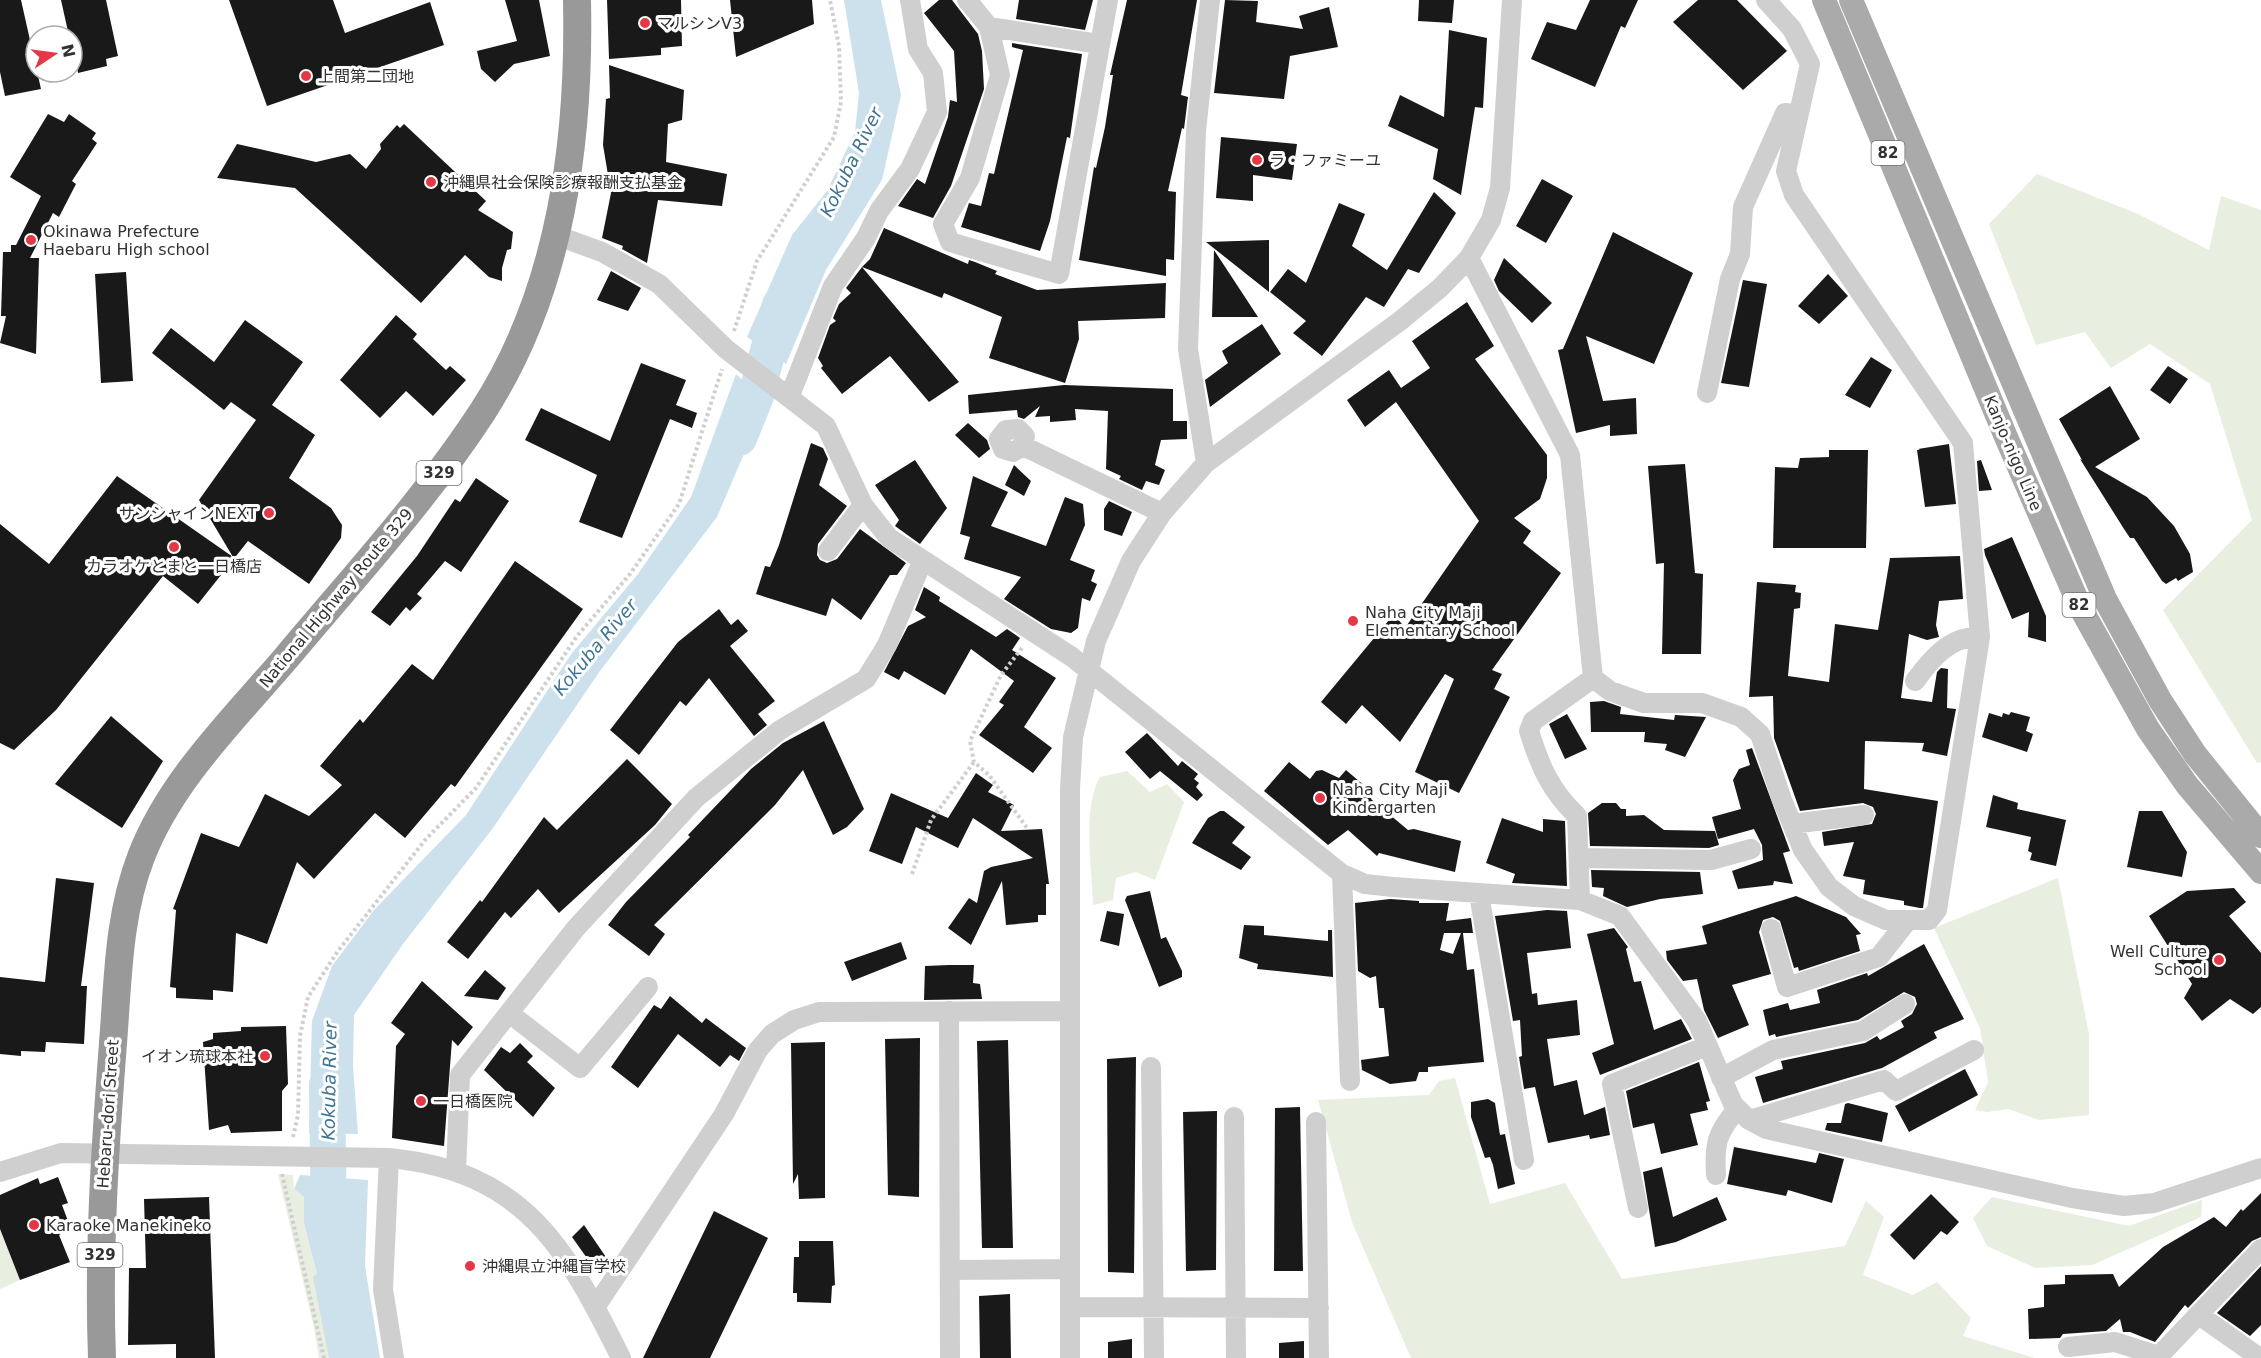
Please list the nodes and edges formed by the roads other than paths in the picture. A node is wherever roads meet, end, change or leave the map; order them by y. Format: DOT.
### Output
graph roads {
  1 [pos="577,0"];
  2 [pos="910,0"];
  3 [pos="967,0"];
  4 [pos="1108,0"];
  5 [pos="1210,0"];
  6 [pos="1512,0"];
  7 [pos="1766,0"];
  8 [pos="1824,0"];
  9 [pos="1851,0"];
  10 [pos="989,27"];
  11 [pos="1099,44"];
  12 [pos="1799,114"];
  13 [pos="555,235"];
  14 [pos="1469,258"];
  15 [pos="1707,393"];
  16 [pos="789,398"];
  17 [pos="1023,446"];
  18 [pos="1206,463"];
  19 [pos="863,505"];
  20 [pos="1162,513"];
  21 [pos="828,551"];
  22 [pos="922,562"];
  23 [pos="1980,637"];
  24 [pos="1087,669"];
  25 [pos="1593,678"];
  26 [pos="1915,681"];
  27 [pos="1864,815"];
  28 [pos="1792,824"];
  29 [pos="2261,836"];
  30 [pos="1751,849"];
  31 [pos="1579,858"];
  32 [pos="136,872"];
  33 [pos="2261,872"];
  34 [pos="1342,874"];
  35 [pos="1479,894"];
  36 [pos="1580,900"];
  37 [pos="1908,920"];
  38 [pos="1771,929"];
  39 [pos="648,987"];
  40 [pos="1905,1004"];
  41 [pos="949,1011"];
  42 [pos="1068,1011"];
  43 [pos="508,1013"];
  44 [pos="1707,1046"];
  45 [pos="1974,1050"];
  46 [pos="1151,1066"];
  47 [pos="1721,1078"];
  48 [pos="1350,1081"];
  49 [pos="1743,1114"];
  50 [pos="1234,1117"];
  51 [pos="1316,1122"];
  52 [pos="105,1152"];
  53 [pos="380,1158"];
  54 [pos="1524,1160"];
  55 [pos="2261,1168"];
  56 [pos="0,1172"];
  57 [pos="456,1172"];
  58 [pos="1716,1174"];
  59 [pos="1638,1208"];
  60 [pos="2261,1249"];
  61 [pos="1070,1269"];
  62 [pos="950,1270"];
  63 [pos="596,1306"];
  64 [pos="1070,1307"];
  65 [pos="1153,1307"];
  66 [pos="1236,1308"];
  67 [pos="1318,1308"];
  68 [pos="2199,1315"];
  69 [pos="2068,1347"];
  70 [pos="2158,1357"];
  71 [pos="102,1358"];
  72 [pos="394,1358"];
  73 [pos="621,1358"];
  74 [pos="950,1358"];
  75 [pos="1070,1358"];
  76 [pos="1154,1358"];
  77 [pos="1236,1358"];
  78 [pos="1319,1358"];
  79 [pos="2260,1358"];
  1 -- 13 [label="highway, National Highway Route 329 / 329"];
  2 -- 16 [label="street"];
  3 -- 10 [label="street"];
  4 -- 11 [label="street"];
  5 -- 18 [label="street"];
  6 -- 14 [label="street"];
  7 -- 12 [label="street"];
  8 -- 33 [label="main road, Kanjo-nigo Line / 82"];
  9 -- 29 [label="main road, Kanjo-nigo Line / 82"];
  10 -- 11 [label="street"];
  10 -- 11 [label="street"];
  12 -- 15 [label="street"];
  12 -- 23 [label="street"];
  13 -- 16 [label="street"];
  13 -- 32 [label="highway, National Highway Route 329 / 329"];
  14 -- 18 [label="street"];
  14 -- 25 [label="street"];
  16 -- 19 [label="street"];
  17 -- 20 [label="street"];
  18 -- 20 [label="street"];
  19 -- 21 [label="street"];
  19 -- 22 [label="street"];
  20 -- 24 [label="street"];
  22 -- 24 [label="street"];
  22 -- 43 [label="street"];
  23 -- 26 [label="street"];
  23 -- 37 [label="street"];
  24 -- 34 [label="street"];
  24 -- 42 [label="street"];
  25 -- 28 [label="street"];
  25 -- 31 [label="street"];
  27 -- 28 [label="street"];
  28 -- 37 [label="street"];
  30 -- 31 [label="street"];
  31 -- 36 [label="street"];
  32 -- 52 [label="highway, Hebaru-dori Street / 329"];
  34 -- 35 [label="street"];
  34 -- 48 [label="street"];
  35 -- 36 [label="street"];
  35 -- 54 [label="street"];
  36 -- 44 [label="street"];
  37 -- 38 [label="street"];
  39 -- 43 [label="street"];
  40 -- 47 [label="street"];
  41 -- 42 [label="street"];
  41 -- 62 [label="street"];
  41 -- 63 [label="street"];
  42 -- 61 [label="street"];
  43 -- 57 [label="street"];
  44 -- 47 [label="street"];
  44 -- 59 [label="street"];
  45 -- 49 [label="street"];
  46 -- 65 [label="street"];
  47 -- 49 [label="street"];
  49 -- 55 [label="street"];
  49 -- 58 [label="street"];
  50 -- 66 [label="street"];
  51 -- 67 [label="street"];
  52 -- 53 [label="street"];
  52 -- 56 [label="street"];
  52 -- 71 [label="highway, Hebaru-dori Street / 329"];
  53 -- 57 [label="street"];
  53 -- 72 [label="street"];
  57 -- 63 [label="street"];
  60 -- 68 [label="street"];
  61 -- 62 [label="street"];
  61 -- 64 [label="street"];
  62 -- 74 [label="street"];
  63 -- 73 [label="street"];
  64 -- 65 [label="street"];
  64 -- 75 [label="street"];
  65 -- 66 [label="street"];
  65 -- 76 [label="street"];
  66 -- 67 [label="street"];
  66 -- 77 [label="street"];
  67 -- 78 [label="street"];
  68 -- 70 [label="street"];
  68 -- 79 [label="street"];
  69 -- 70 [label="street"];
}
